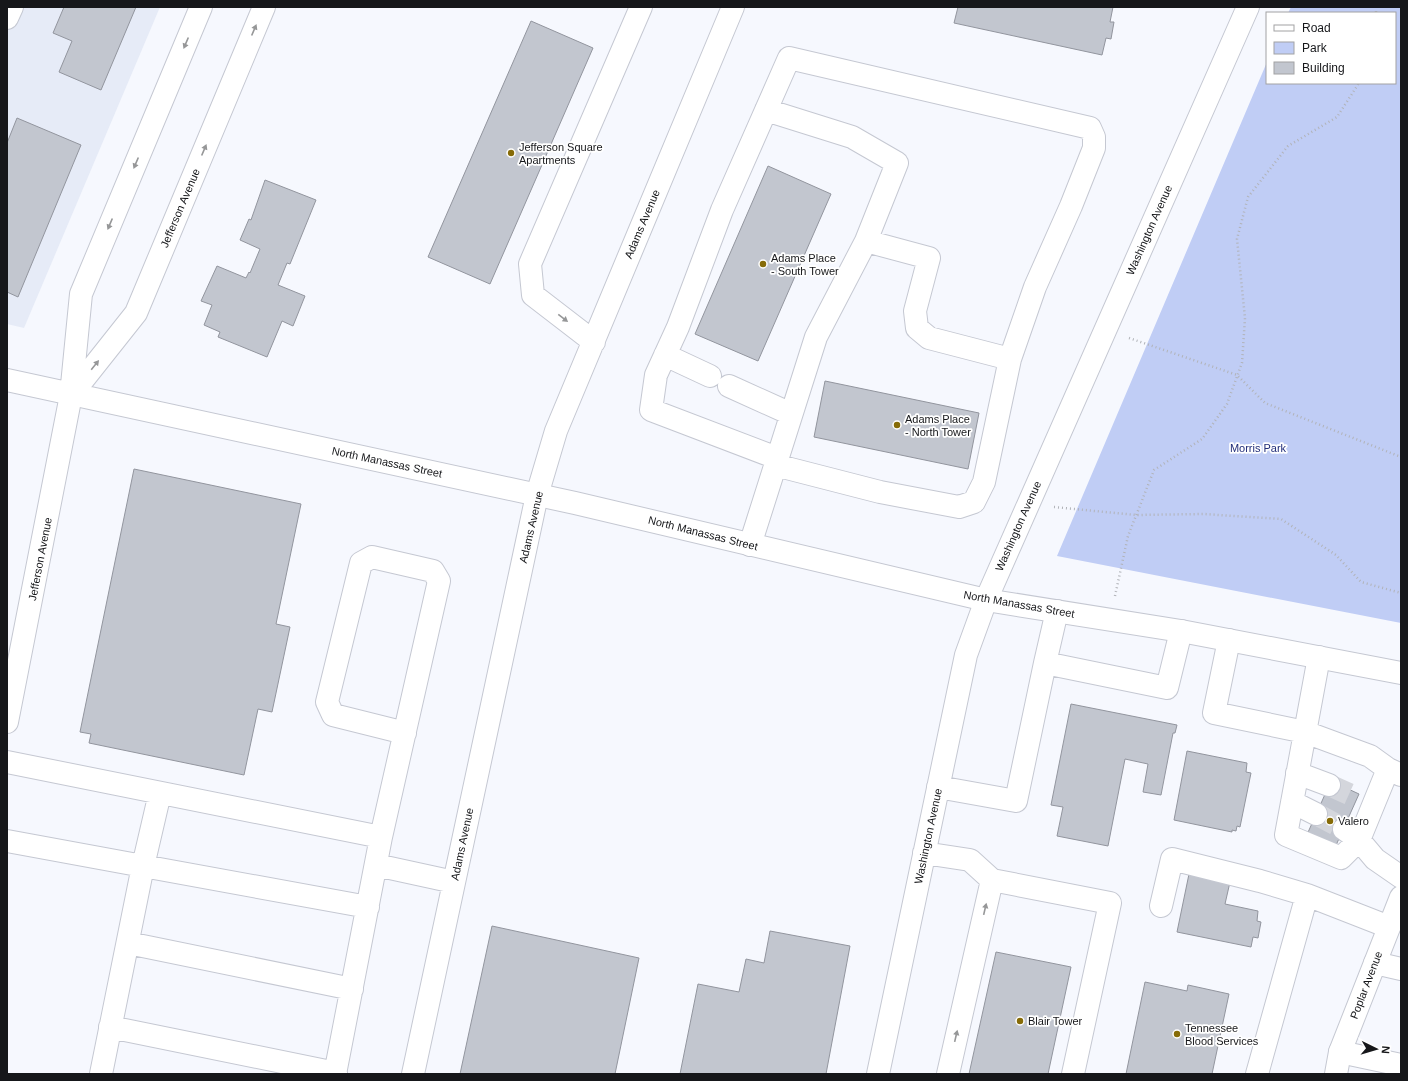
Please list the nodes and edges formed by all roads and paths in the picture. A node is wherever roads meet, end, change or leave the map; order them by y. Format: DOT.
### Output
graph roads {
  1 [pos="12,7"];
  2 [pos="201,7"];
  3 [pos="264,7"];
  4 [pos="733,7"];
  5 [pos="1248,7"];
  6 [pos="636,9"];
  7 [pos="7,18"];
  8 [pos="1358,84"];
  9 [pos="766,110"];
  10 [pos="866,241"];
  11 [pos="1105,330"];
  12 [pos="594,342"];
  13 [pos="665,356"];
  14 [pos="1010,359"];
  15 [pos="1237,375"];
  16 [pos="710,376"];
  17 [pos="7,380"];
  18 [pos="729,386"];
  19 [pos="71,395"];
  20 [pos="791,414"];
  21 [pos="1401,457"];
  22 [pos="776,462"];
  23 [pos="537,495"];
  24 [pos="1028,505"];
  25 [pos="1136,515"];
  26 [pos="750,545"];
  27 [pos="1401,593"];
  28 [pos="986,600"];
  29 [pos="1057,611"];
  30 [pos="1110,620"];
  31 [pos="1181,631"];
  32 [pos="1229,640"];
  33 [pos="1319,657"];
  34 [pos="1046,663"];
  35 [pos="13,666"];
  36 [pos="1401,673"];
  37 [pos="7,722"];
  38 [pos="1305,732"];
  39 [pos="405,733"];
  40 [pos="7,762"];
  41 [pos="1395,772"];
  42 [pos="1297,773"];
  43 [pos="1329,785"];
  44 [pos="938,787"];
  45 [pos="160,793"];
  46 [pos="1292,802"];
  47 [pos="1316,814"];
  48 [pos="1352,834"];
  49 [pos="381,837"];
  50 [pos="7,840"];
  51 [pos="924,853"];
  52 [pos="376,865"];
  53 [pos="143,866"];
  54 [pos="1401,877"];
  55 [pos="992,880"];
  56 [pos="454,882"];
  57 [pos="1307,895"];
  58 [pos="1401,897"];
  59 [pos="1161,906"];
  60 [pos="368,907"];
  61 [pos="1389,927"];
  62 [pos="128,943"];
  63 [pos="1375,963"];
  64 [pos="1401,969"];
  65 [pos="352,989"];
  66 [pos="110,1027"];
  67 [pos="1340,1052"];
  68 [pos="1401,1065"];
  69 [pos="336,1073"];
  70 [pos="101,1074"];
  71 [pos="413,1074"];
  72 [pos="878,1074"];
  73 [pos="948,1074"];
  74 [pos="1073,1074"];
  75 [pos="1257,1074"];
  76 [pos="1336,1074"];
  1 -- 7 [label="street"];
  2 -- 19 [label="street, Jefferson Avenue, one-way"];
  19 -- 3 [label="street, Jefferson Avenue, one-way"];
  4 -- 12 [label="street, Adams Avenue"];
  5 -- 11 [label="street, Washington Avenue"];
  6 -- 12 [label="street, one-way"];
  8 -- 15 [label="path"];
  9 -- 10 [label="street"];
  9 -- 13 [label="street"];
  9 -- 14 [label="street"];
  10 -- 14 [label="street"];
  10 -- 20 [label="street"];
  11 -- 15 [label="path"];
  11 -- 24 [label="street, Washington Avenue"];
  12 -- 23 [label="street, Adams Avenue"];
  13 -- 16 [label="street"];
  13 -- 22 [label="street"];
  14 -- 22 [label="street"];
  15 -- 21 [label="path"];
  15 -- 25 [label="path"];
  17 -- 19 [label="street, North Manassas Street"];
  18 -- 20 [label="street"];
  19 -- 23 [label="street, North Manassas Street"];
  19 -- 35 [label="street, Jefferson Avenue"];
  20 -- 22 [label="street"];
  22 -- 26 [label="street"];
  23 -- 26 [label="street, North Manassas Street"];
  23 -- 56 [label="street, Adams Avenue"];
  24 -- 25 [label="path"];
  24 -- 28 [label="street, Washington Avenue"];
  25 -- 27 [label="path"];
  25 -- 30 [label="path"];
  26 -- 28 [label="street, North Manassas Street"];
  28 -- 29 [label="street, North Manassas Street"];
  28 -- 44 [label="street, Washington Avenue"];
  29 -- 30 [label="street, North Manassas Street"];
  29 -- 34 [label="street"];
  30 -- 31 [label="street, North Manassas Street"];
  31 -- 32 [label="street, North Manassas Street"];
  31 -- 34 [label="street"];
  32 -- 33 [label="street, North Manassas Street"];
  32 -- 38 [label="street"];
  33 -- 36 [label="street, North Manassas Street"];
  33 -- 38 [label="street"];
  34 -- 44 [label="street"];
  35 -- 37 [label="street, Jefferson Avenue"];
  38 -- 41 [label="street"];
  38 -- 42 [label="street"];
  39 -- 39 [label="street"];
  39 -- 49 [label="street"];
  40 -- 45 [label="street"];
  41 -- 48 [label="street"];
  42 -- 43 [label="street"];
  42 -- 46 [label="street"];
  44 -- 51 [label="street, Washington Avenue"];
  45 -- 49 [label="street"];
  45 -- 53 [label="street"];
  46 -- 47 [label="street"];
  46 -- 48 [label="street"];
  48 -- 54 [label="street"];
  49 -- 52 [label="street"];
  50 -- 53 [label="street"];
  51 -- 55 [label="street"];
  51 -- 72 [label="street, Washington Avenue"];
  52 -- 56 [label="street"];
  52 -- 60 [label="street"];
  53 -- 60 [label="street"];
  53 -- 62 [label="street"];
  73 -- 55 [label="street, one-way"];
  55 -- 74 [label="street"];
  56 -- 71 [label="street, Adams Avenue"];
  57 -- 59 [label="street"];
  57 -- 61 [label="street"];
  57 -- 75 [label="street"];
  58 -- 61 [label="street, Poplar Avenue"];
  60 -- 65 [label="street"];
  61 -- 63 [label="street, Poplar Avenue"];
  62 -- 65 [label="street"];
  62 -- 66 [label="street"];
  63 -- 64 [label="street"];
  63 -- 67 [label="street, Poplar Avenue"];
  65 -- 69 [label="street"];
  66 -- 69 [label="street"];
  66 -- 70 [label="street"];
  67 -- 68 [label="street"];
  67 -- 76 [label="street, Poplar Avenue"];
}
